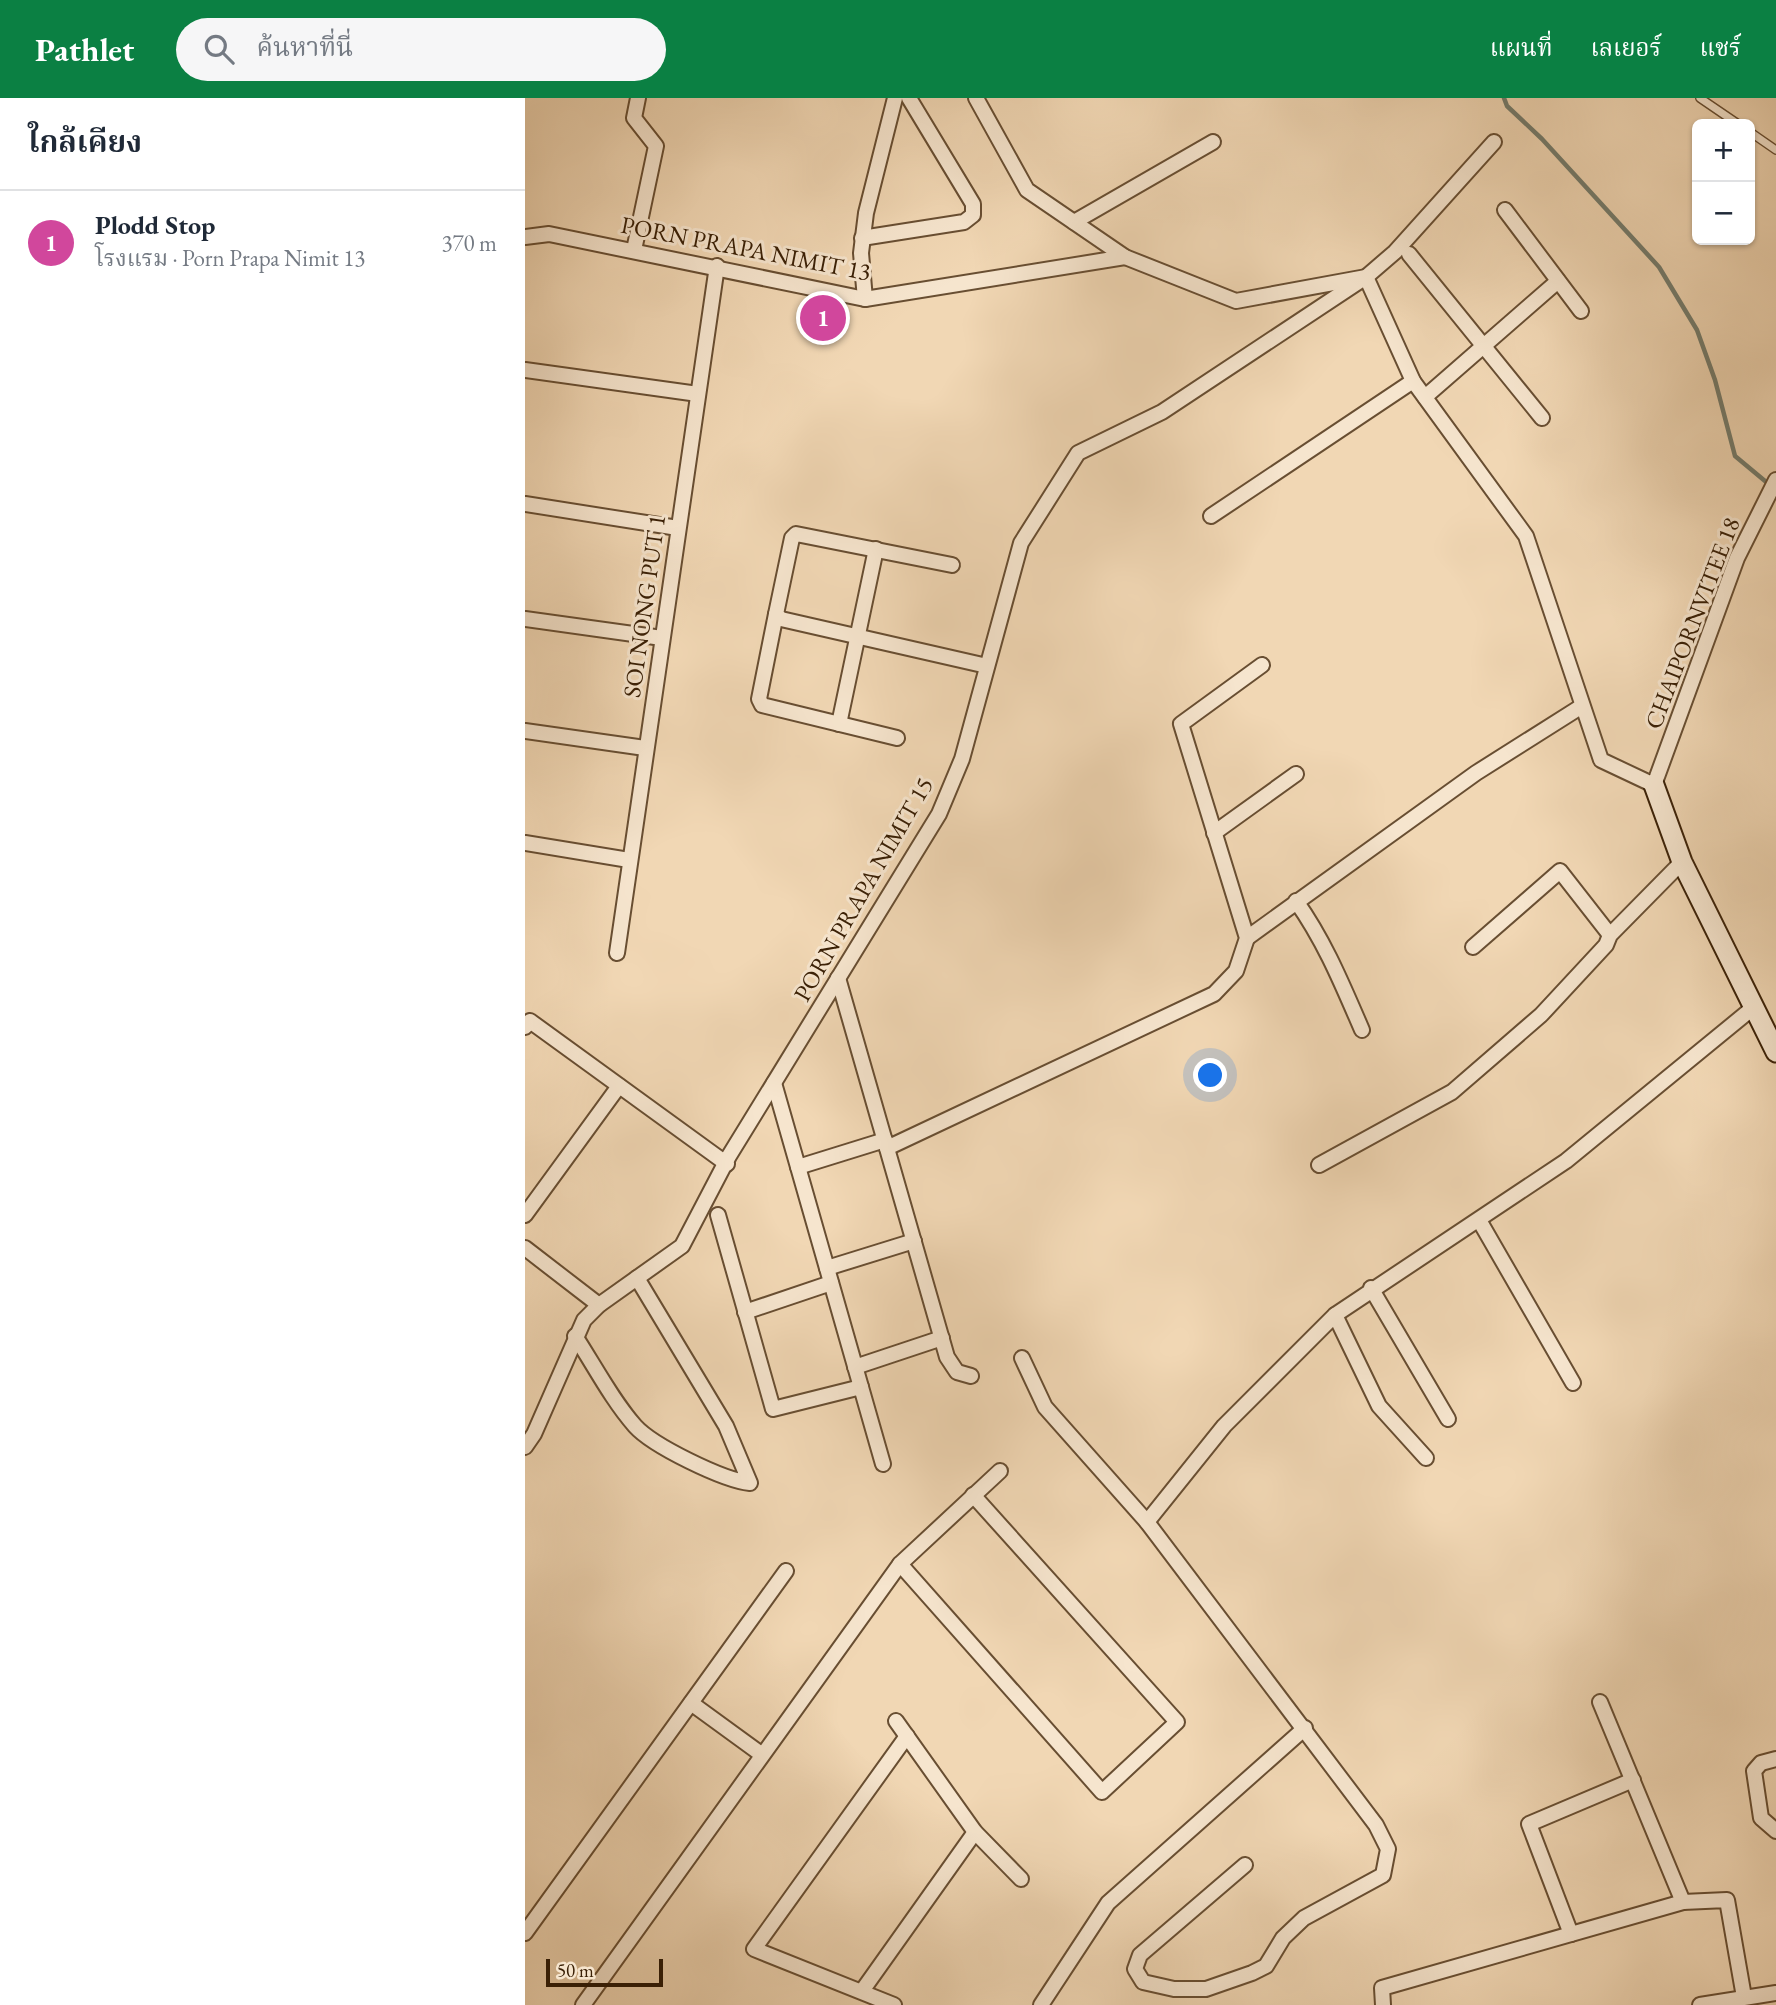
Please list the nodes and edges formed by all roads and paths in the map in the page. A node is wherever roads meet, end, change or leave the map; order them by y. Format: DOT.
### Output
graph roads {
  1 [pos="638,98"];
  2 [pos="895,98"];
  3 [pos="909,98"];
  4 [pos="976,98"];
  5 [pos="1700,98"];
  6 [pos="1731,119"];
  7 [pos="1755,135"];
  8 [pos="1213,142"];
  9 [pos="1494,142"];
  10 [pos="1776,150"];
  11 [pos="1505,210"];
  12 [pos="1074,222"];
  13 [pos="525,237"];
  14 [pos="862,238"];
  15 [pos="634,250"];
  16 [pos="1409,254"];
  17 [pos="1125,257"];
  18 [pos="717,266"];
  19 [pos="1366,277"];
  20 [pos="1557,281"];
  21 [pos="865,299"];
  22 [pos="1581,311"];
  23 [pos="1484,346"];
  24 [pos="525,370"];
  25 [pos="1413,381"];
  26 [pos="698,394"];
  27 [pos="1425,397"];
  28 [pos="1542,418"];
  29 [pos="1776,480"];
  30 [pos="525,505"];
  31 [pos="1211,516"];
  32 [pos="678,528"];
  33 [pos="876,549"];
  34 [pos="952,565"];
  35 [pos="776,614"];
  36 [pos="525,619"];
  37 [pos="857,636"];
  38 [pos="662,638"];
  39 [pos="1262,665"];
  40 [pos="987,666"];
  41 [pos="1582,706"];
  42 [pos="839,724"];
  43 [pos="525,731"];
  44 [pos="897,738"];
  45 [pos="646,748"];
  46 [pos="1296,774"];
  47 [pos="1654,785"];
  48 [pos="1214,833"];
  49 [pos="525,844"];
  50 [pos="629,860"];
  51 [pos="1682,862"];
  52 [pos="1296,901"];
  53 [pos="1610,935"];
  54 [pos="1247,937"];
  55 [pos="1473,947"];
  56 [pos="617,953"];
  57 [pos="838,978"];
  58 [pos="1754,1007"];
  59 [pos="525,1027"];
  60 [pos="1362,1030"];
  61 [pos="1774,1044"];
  62 [pos="774,1083"];
  63 [pos="619,1086"];
  64 [pos="886,1144"];
  65 [pos="727,1164"];
  66 [pos="1319,1165"];
  67 [pos="798,1167"];
  68 [pos="525,1215"];
  69 [pos="718,1215"];
  70 [pos="1479,1220"];
  71 [pos="914,1241"];
  72 [pos="525,1248"];
  73 [pos="827,1268"];
  74 [pos="637,1278"];
  75 [pos="831,1283"];
  76 [pos="1371,1288"];
  77 [pos="599,1306"];
  78 [pos="745,1312"];
  79 [pos="1335,1315"];
  80 [pos="575,1336"];
  81 [pos="942,1338"];
  82 [pos="1022,1358"];
  83 [pos="855,1367"];
  84 [pos="971,1376"];
  85 [pos="1573,1383"];
  86 [pos="861,1387"];
  87 [pos="1448,1419"];
  88 [pos="525,1447"];
  89 [pos="1426,1458"];
  90 [pos="883,1464"];
  91 [pos="1000,1471"];
  92 [pos="973,1495"];
  93 [pos="1147,1522"];
  94 [pos="900,1564"];
  95 [pos="786,1571"];
  96 [pos="1601,1702"];
  97 [pos="691,1703"];
  98 [pos="896,1721"];
  99 [pos="1305,1728"];
  100 [pos="907,1736"];
  101 [pos="761,1755"];
  102 [pos="1776,1759"];
  103 [pos="1633,1780"];
  104 [pos="1776,1831"];
  105 [pos="975,1832"];
  106 [pos="1245,1865"];
  107 [pos="1021,1879"];
  108 [pos="1683,1902"];
  109 [pos="525,1933"];
  110 [pos="1571,1934"];
  111 [pos="862,1991"];
  112 [pos="1776,1993"];
  113 [pos="1744,1997"];
  114 [pos="583,2005"];
  115 [pos="894,2005"];
  116 [pos="1041,2005"];
  117 [pos="1383,2005"];
  118 [pos="1700,2005"];
  1 -- 15 [label="street"];
  2 -- 14 [label="street"];
  3 -- 14 [label="street"];
  4 -- 12 [label="street"];
  5 -- 6 [label="lane"];
  7 -- 10 [label="lane"];
  8 -- 12 [label="street"];
  9 -- 19 [label="street, PORN PRAPA NIMIT 15"];
  11 -- 20 [label="street"];
  12 -- 17 [label="street"];
  13 -- 15 [label="street, PORN PRAPA NIMIT 13"];
  14 -- 21 [label="street"];
  15 -- 18 [label="street, PORN PRAPA NIMIT 13"];
  16 -- 23 [label="street"];
  17 -- 19 [label="street"];
  17 -- 21 [label="street, PORN PRAPA NIMIT 13"];
  18 -- 21 [label="street, PORN PRAPA NIMIT 13"];
  18 -- 26 [label="street, SOI NONG PUT 1"];
  19 -- 25 [label="street"];
  19 -- 40 [label="street, PORN PRAPA NIMIT 15"];
  20 -- 22 [label="street"];
  20 -- 23 [label="street"];
  23 -- 27 [label="street"];
  23 -- 28 [label="street"];
  24 -- 26 [label="street"];
  25 -- 27 [label="street"];
  25 -- 31 [label="street"];
  26 -- 32 [label="street, SOI NONG PUT 1"];
  27 -- 41 [label="street"];
  29 -- 47 [label="street, CHAIPORNVITEE 18"];
  30 -- 32 [label="street"];
  32 -- 38 [label="street, SOI NONG PUT 1"];
  33 -- 34 [label="street"];
  33 -- 35 [label="street"];
  33 -- 37 [label="street"];
  35 -- 37 [label="street"];
  35 -- 42 [label="street"];
  36 -- 38 [label="street"];
  37 -- 40 [label="street"];
  37 -- 42 [label="street"];
  38 -- 45 [label="street, SOI NONG PUT 1"];
  39 -- 48 [label="street"];
  40 -- 57 [label="street, PORN PRAPA NIMIT 15"];
  41 -- 47 [label="street"];
  41 -- 52 [label="street"];
  42 -- 44 [label="street"];
  43 -- 45 [label="street"];
  45 -- 50 [label="street, SOI NONG PUT 1"];
  46 -- 48 [label="street"];
  47 -- 51 [label="street"];
  48 -- 54 [label="street"];
  49 -- 50 [label="street"];
  50 -- 56 [label="street, SOI NONG PUT 1"];
  51 -- 53 [label="street"];
  51 -- 58 [label="street"];
  52 -- 54 [label="street"];
  52 -- 60 [label="street"];
  53 -- 55 [label="street"];
  53 -- 66 [label="street"];
  54 -- 64 [label="street"];
  57 -- 62 [label="street, PORN PRAPA NIMIT 15"];
  57 -- 64 [label="street"];
  58 -- 61 [label="street"];
  58 -- 70 [label="street"];
  59 -- 63 [label="street"];
  62 -- 65 [label="street, PORN PRAPA NIMIT 15"];
  62 -- 67 [label="street"];
  63 -- 65 [label="street"];
  63 -- 68 [label="street"];
  64 -- 67 [label="street"];
  64 -- 71 [label="street"];
  65 -- 74 [label="street, PORN PRAPA NIMIT 15"];
  67 -- 73 [label="street"];
  69 -- 78 [label="street"];
  70 -- 76 [label="street"];
  70 -- 85 [label="street"];
  71 -- 73 [label="street"];
  71 -- 81 [label="street"];
  72 -- 77 [label="street"];
  73 -- 75 [label="street"];
  74 -- 77 [label="street, PORN PRAPA NIMIT 15"];
  74 -- 80 [label="street"];
  75 -- 78 [label="street"];
  75 -- 83 [label="street"];
  76 -- 79 [label="street"];
  76 -- 87 [label="street"];
  77 -- 80 [label="street, PORN PRAPA NIMIT 15"];
  78 -- 86 [label="street"];
  79 -- 89 [label="street"];
  79 -- 93 [label="street"];
  80 -- 88 [label="street, PORN PRAPA NIMIT 15"];
  81 -- 83 [label="street"];
  81 -- 84 [label="street"];
  82 -- 93 [label="street"];
  83 -- 86 [label="street"];
  86 -- 90 [label="street"];
  91 -- 92 [label="street"];
  92 -- 94 [label="street"];
  92 -- 94 [label="street"];
  93 -- 99 [label="street"];
  94 -- 101 [label="street"];
  95 -- 97 [label="street"];
  96 -- 103 [label="street"];
  97 -- 101 [label="street"];
  97 -- 109 [label="street"];
  98 -- 100 [label="street"];
  99 -- 106 [label="street"];
  99 -- 116 [label="street"];
  100 -- 105 [label="street"];
  100 -- 111 [label="street"];
  101 -- 114 [label="street"];
  102 -- 104 [label="street"];
  103 -- 108 [label="street"];
  103 -- 110 [label="street"];
  105 -- 107 [label="street"];
  105 -- 111 [label="street"];
  108 -- 110 [label="street"];
  108 -- 113 [label="street"];
  110 -- 117 [label="street"];
  111 -- 115 [label="street"];
  112 -- 113 [label="street"];
  113 -- 118 [label="street"];
}
